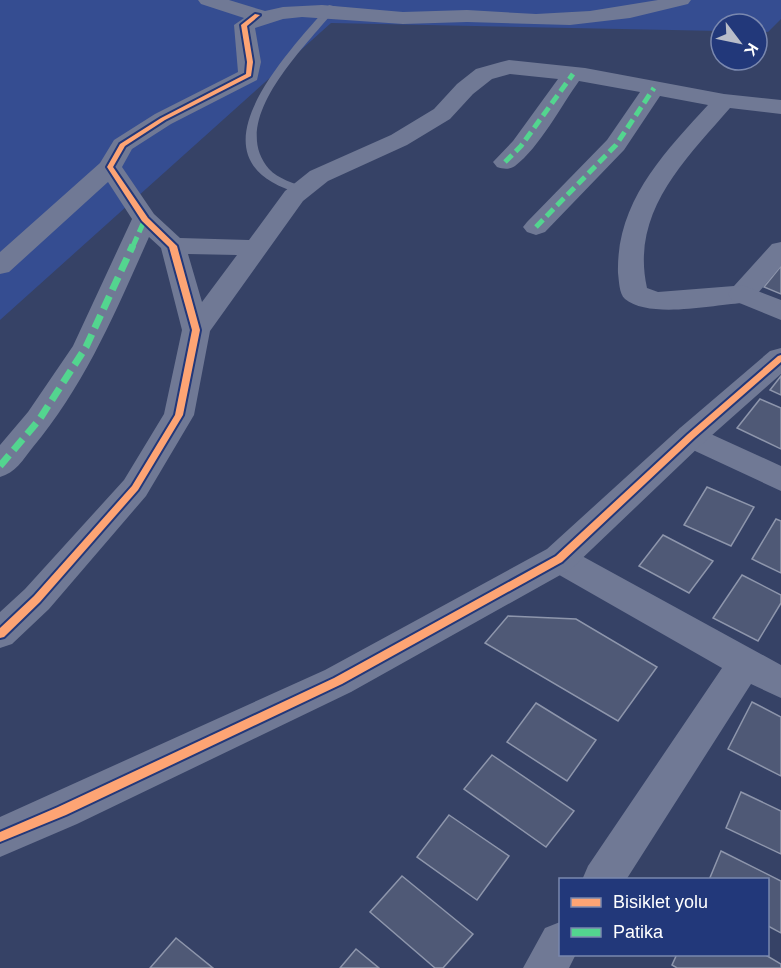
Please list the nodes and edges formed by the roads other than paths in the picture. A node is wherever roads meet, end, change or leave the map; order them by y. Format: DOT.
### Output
graph roads {
  1 [pos="208,0"];
  2 [pos="681,0"];
  3 [pos="332,7"];
  4 [pos="257,15"];
  5 [pos="573,74"];
  6 [pos="654,88"];
  7 [pos="724,101"];
  8 [pos="781,107"];
  9 [pos="505,162"];
  10 [pos="110,167"];
  11 [pos="302,190"];
  12 [pos="145,219"];
  13 [pos="536,226"];
  14 [pos="173,246"];
  15 [pos="258,248"];
  16 [pos="781,250"];
  17 [pos="0,266"];
  18 [pos="742,294"];
  19 [pos="781,311"];
  20 [pos="196,330"];
  21 [pos="781,358"];
  22 [pos="691,436"];
  23 [pos="0,466"];
  24 [pos="781,479"];
  25 [pos="559,559"];
  26 [pos="0,634"];
  27 [pos="744,664"];
  28 [pos="781,683"];
  29 [pos="0,837"];
  30 [pos="603,878"];
  31 [pos="559,946"];
  32 [pos="544,968"];
  1 -- 4 [label="street"];
  2 -- 3 [label="street"];
  3 -- 4 [label="street"];
  3 -- 11 [label="lane"];
  4 -- 10 [label="street"];
  5 -- 6 [label="street"];
  5 -- 9 [label="street"];
  5 -- 11 [label="street"];
  6 -- 7 [label="street"];
  6 -- 13 [label="street"];
  7 -- 8 [label="street"];
  7 -- 18 [label="street"];
  10 -- 12 [label="street"];
  10 -- 17 [label="street"];
  11 -- 15 [label="street"];
  12 -- 14 [label="street"];
  12 -- 23 [label="street"];
  14 -- 15 [label="street"];
  14 -- 20 [label="street"];
  15 -- 20 [label="street"];
  16 -- 18 [label="street"];
  18 -- 19 [label="street"];
  20 -- 26 [label="street"];
  21 -- 22 [label="street"];
  22 -- 24 [label="street"];
  22 -- 25 [label="street"];
  25 -- 27 [label="street"];
  25 -- 29 [label="street"];
  27 -- 28 [label="street"];
  27 -- 30 [label="street"];
  31 -- 32 [label="street"];
}
